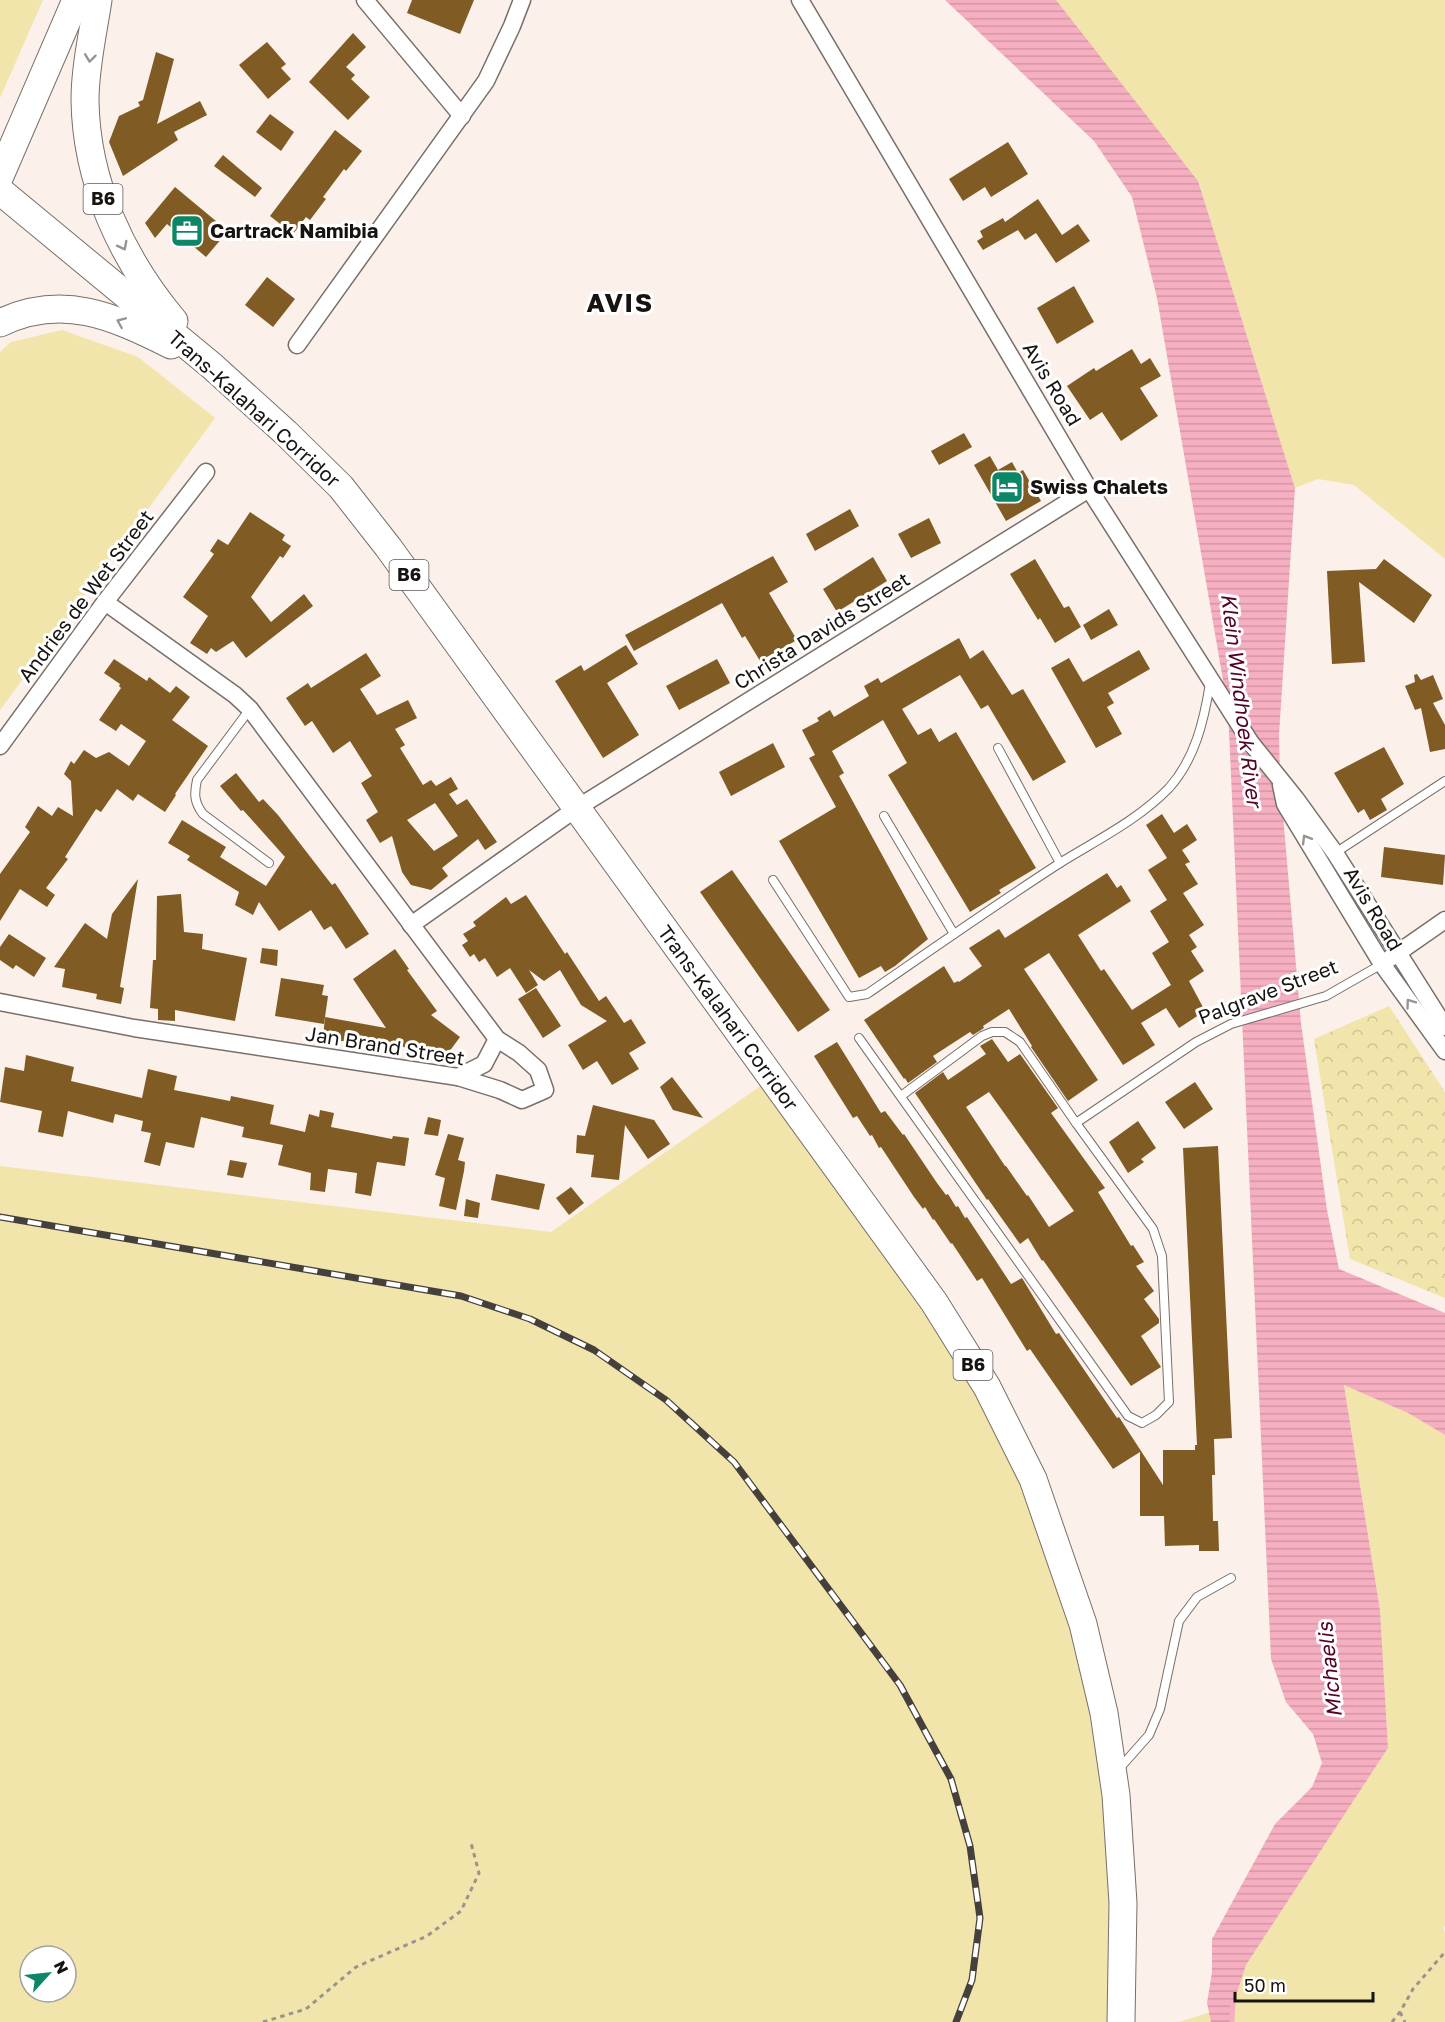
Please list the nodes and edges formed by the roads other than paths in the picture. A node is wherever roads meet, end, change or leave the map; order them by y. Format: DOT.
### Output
graph roads {
  1 [pos="58,0"];
  2 [pos="76,0"];
  3 [pos="98,0"];
  4 [pos="365,0"];
  5 [pos="522,0"];
  6 [pos="800,0"];
  7 [pos="462,116"];
  8 [pos="0,140"];
  9 [pos="0,176"];
  10 [pos="0,191"];
  11 [pos="0,323"];
  12 [pos="297,345"];
  13 [pos="212,366"];
  14 [pos="206,472"];
  15 [pos="1089,489"];
  16 [pos="105,602"];
  17 [pos="1210,680"];
  18 [pos="250,709"];
  19 [pos="0,746"];
  20 [pos="998,748"];
  21 [pos="1280,781"];
  22 [pos="1445,781"];
  23 [pos="577,808"];
  24 [pos="885,816"];
  25 [pos="1335,853"];
  26 [pos="269,863"];
  27 [pos="1060,864"];
  28 [pos="773,880"];
  29 [pos="1445,920"];
  30 [pos="411,925"];
  31 [pos="954,934"];
  32 [pos="1398,953"];
  33 [pos="1382,964"];
  34 [pos="0,1002"];
  35 [pos="1445,1027"];
  36 [pos="859,1038"];
  37 [pos="497,1039"];
  38 [pos="1445,1050"];
  39 [pos="459,1077"];
  40 [pos="901,1096"];
  41 [pos="1076,1123"];
  42 [pos="1231,1578"];
  43 [pos="1113,1775"];
  44 [pos="1121,2022"];
  1 -- 8 [label="highway"];
  2 -- 9 [label="highway"];
  3 -- 13 [label="highway, B6, one-way"];
  4 -- 7 [label="street"];
  5 -- 7 [label="street"];
  6 -- 15 [label="street, Avis Road"];
  7 -- 12 [label="street"];
  10 -- 13 [label="highway, Trans-Kalahari Corridor / B6"];
  13 -- 11 [label="highway, one-way"];
  13 -- 23 [label="highway, Trans-Kalahari Corridor / B6"];
  14 -- 16 [label="street, Andries de Wet Street"];
  15 -- 17 [label="street, Avis Road"];
  15 -- 23 [label="street, Christa Davids Street"];
  16 -- 18 [label="street, Jan Brand Street"];
  16 -- 19 [label="street, Andries de Wet Street"];
  17 -- 21 [label="street, Avis Road"];
  17 -- 27 [label="lane"];
  18 -- 26 [label="lane"];
  18 -- 30 [label="street, Jan Brand Street"];
  20 -- 27 [label="lane"];
  21 -- 25 [label="street, Avis Road"];
  33 -- 21 [label="street, Avis Road, one-way"];
  22 -- 25 [label="lane"];
  23 -- 30 [label="street"];
  23 -- 43 [label="highway, Trans-Kalahari Corridor / B6"];
  24 -- 31 [label="lane"];
  25 -- 32 [label="street, Avis Road"];
  27 -- 31 [label="lane"];
  28 -- 31 [label="lane"];
  29 -- 32 [label="street, Palgrave Street"];
  30 -- 37 [label="street, Jan Brand Street"];
  32 -- 33 [label="street, Palgrave Street"];
  32 -- 35 [label="street, Avis Road"];
  38 -- 33 [label="street, Avis Road, one-way"];
  33 -- 41 [label="lane, Palgrave Street"];
  34 -- 39 [label="street, Jan Brand Street"];
  36 -- 40 [label="lane"];
  37 -- 39 [label="street"];
  37 -- 39 [label="street, Jan Brand Street"];
  40 -- 41 [label="lane"];
  40 -- 41 [label="lane"];
  42 -- 43 [label="lane"];
  43 -- 44 [label="highway, Trans-Kalahari Corridor / B6"];
}
